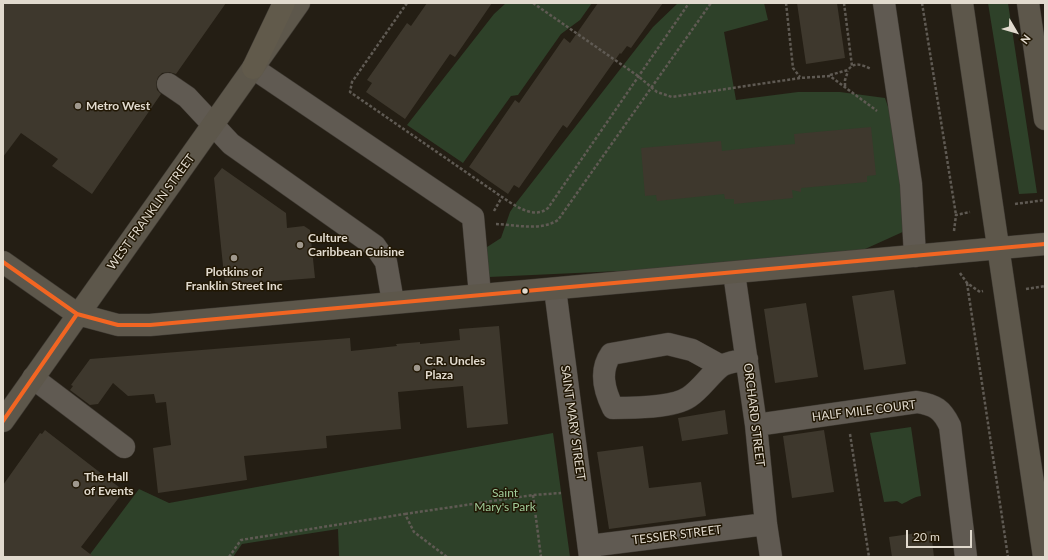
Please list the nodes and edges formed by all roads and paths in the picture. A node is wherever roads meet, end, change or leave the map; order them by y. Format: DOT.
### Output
graph roads {
  1 [pos="284,3"];
  2 [pos="299,3"];
  3 [pos="408,3"];
  4 [pos="533,3"];
  5 [pos="689,3"];
  6 [pos="711,3"];
  7 [pos="786,3"];
  8 [pos="844,3"];
  9 [pos="884,3"];
  10 [pos="922,3"];
  11 [pos="962,3"];
  12 [pos="1028,3"];
  13 [pos="852,66"];
  14 [pos="253,68"];
  15 [pos="848,70"];
  16 [pos="873,70"];
  17 [pos="638,76"];
  18 [pos="830,76"];
  19 [pos="800,78"];
  20 [pos="168,84"];
  21 [pos="651,86"];
  22 [pos="845,86"];
  23 [pos="880,112"];
  24 [pos="1045,119"];
  25 [pos="212,126"];
  26 [pos="1045,200"];
  27 [pos="1023,203"];
  28 [pos="967,213"];
  29 [pos="956,215"];
  30 [pos="489,224"];
  31 [pos="954,229"];
  32 [pos="1045,244"];
  33 [pos="998,249"];
  34 [pos="916,256"];
  35 [pos="3,262"];
  36 [pos="734,273"];
  37 [pos="960,274"];
  38 [pos="967,283"];
  39 [pos="1045,286"];
  40 [pos="555,289"];
  41 [pos="1025,289"];
  42 [pos="980,292"];
  43 [pos="480,295"];
  44 [pos="393,302"];
  45 [pos="77,314"];
  46 [pos="747,359"];
  47 [pos="721,366"];
  48 [pos="33,378"];
  49 [pos="3,421"];
  50 [pos="756,425"];
  51 [pos="850,432"];
  52 [pos="124,447"];
  53 [pos="560,493"];
  54 [pos="533,495"];
  55 [pos="405,514"];
  56 [pos="766,524"];
  57 [pos="590,552"];
  58 [pos="229,557"];
  59 [pos="447,557"];
  60 [pos="540,557"];
  61 [pos="771,557"];
  62 [pos="869,557"];
  63 [pos="966,557"];
  64 [pos="1008,557"];
  65 [pos="1044,557"];
  1 -- 14 [label="highway"];
  2 -- 14 [label="main road, WEST FRANKLIN STREET"];
  3 -- 17 [label="path"];
  4 -- 17 [label="path"];
  5 -- 17 [label="path"];
  6 -- 21 [label="path"];
  7 -- 19 [label="path"];
  8 -- 13 [label="path"];
  9 -- 34 [label="street"];
  10 -- 29 [label="path"];
  11 -- 33 [label="main road"];
  12 -- 24 [label="main road"];
  13 -- 15 [label="path"];
  13 -- 16 [label="path"];
  14 -- 25 [label="main road, WEST FRANKLIN STREET"];
  14 -- 43 [label="street"];
  15 -- 18 [label="path"];
  15 -- 22 [label="path"];
  17 -- 21 [label="path"];
  18 -- 19 [label="path"];
  18 -- 22 [label="path"];
  19 -- 21 [label="path"];
  20 -- 25 [label="street"];
  21 -- 30 [label="path"];
  22 -- 23 [label="path"];
  25 -- 44 [label="street"];
  25 -- 45 [label="main road, WEST FRANKLIN STREET"];
  26 -- 27 [label="path"];
  28 -- 29 [label="path"];
  29 -- 31 [label="path"];
  32 -- 33 [label="main road"];
  33 -- 34 [label="main road"];
  33 -- 65 [label="main road"];
  34 -- 36 [label="main road"];
  35 -- 45 [label="main road"];
  36 -- 40 [label="main road"];
  36 -- 46 [label="street, ORCHARD STREET"];
  37 -- 38 [label="path"];
  38 -- 42 [label="path"];
  38 -- 64 [label="path"];
  39 -- 41 [label="path"];
  40 -- 43 [label="main road"];
  40 -- 57 [label="street, SAINT MARY STREET"];
  43 -- 44 [label="main road"];
  44 -- 45 [label="main road"];
  45 -- 48 [label="main road, WEST FRANKLIN STREET"];
  46 -- 47 [label="street"];
  46 -- 50 [label="street, ORCHARD STREET"];
  47 -- 47 [label="street"];
  48 -- 49 [label="main road, WEST FRANKLIN STREET"];
  48 -- 52 [label="street"];
  50 -- 56 [label="street, ORCHARD STREET"];
  50 -- 63 [label="street, HALF MILE COURT"];
  51 -- 62 [label="path"];
  53 -- 54 [label="path"];
  54 -- 55 [label="path"];
  54 -- 60 [label="path"];
  55 -- 58 [label="path"];
  55 -- 59 [label="path"];
  56 -- 57 [label="street, TESSIER STREET"];
  56 -- 61 [label="street, ORCHARD STREET"];
}
